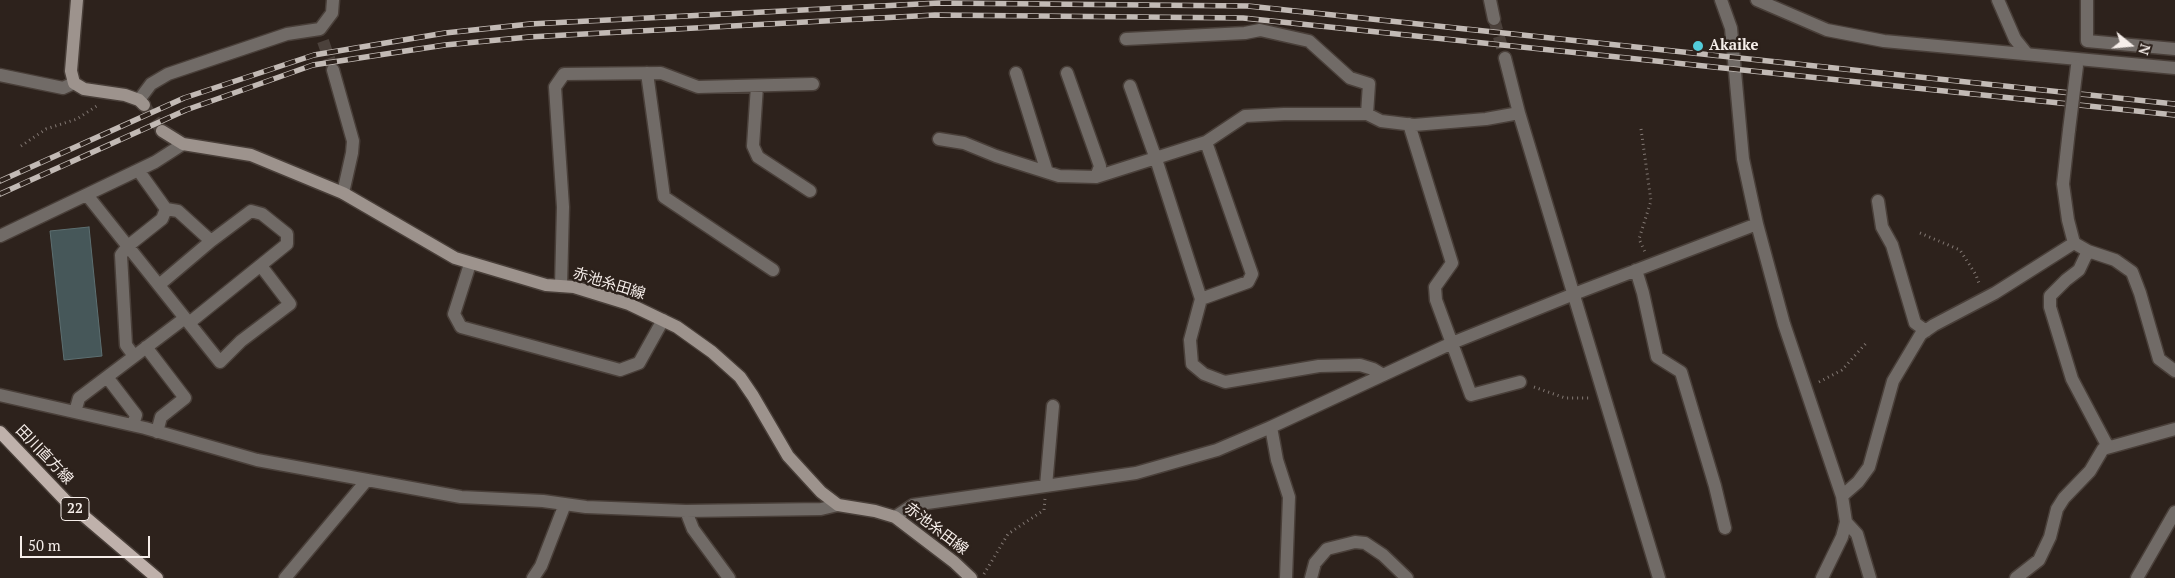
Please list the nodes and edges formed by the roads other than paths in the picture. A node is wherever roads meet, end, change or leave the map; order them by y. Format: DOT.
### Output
graph roads {
  1 [pos="77,0"];
  2 [pos="333,0"];
  3 [pos="1490,0"];
  4 [pos="1722,0"];
  5 [pos="1757,0"];
  6 [pos="1998,0"];
  7 [pos="2087,0"];
  8 [pos="1494,19"];
  9 [pos="1126,39"];
  10 [pos="2175,50"];
  11 [pos="2027,54"];
  12 [pos="1505,58"];
  13 [pos="2077,62"];
  14 [pos="2175,68"];
  15 [pos="333,70"];
  16 [pos="647,73"];
  17 [pos="1016,73"];
  18 [pos="1067,73"];
  19 [pos="0,75"];
  20 [pos="74,83"];
  21 [pos="813,84"];
  22 [pos="757,86"];
  23 [pos="1130,86"];
  24 [pos="142,103"];
  25 [pos="1519,113"];
  26 [pos="1367,114"];
  27 [pos="1409,124"];
  28 [pos="162,131"];
  29 [pos="939,139"];
  30 [pos="1206,142"];
  31 [pos="182,144"];
  32 [pos="1156,159"];
  33 [pos="138,170"];
  34 [pos="1047,172"];
  35 [pos="1096,178"];
  36 [pos="810,191"];
  37 [pos="343,194"];
  38 [pos="87,195"];
  39 [pos="1878,202"];
  40 [pos="166,209"];
  41 [pos="1757,224"];
  42 [pos="0,236"];
  43 [pos="211,241"];
  44 [pos="2074,243"];
  45 [pos="128,246"];
  46 [pos="2088,252"];
  47 [pos="470,264"];
  48 [pos="261,266"];
  49 [pos="773,270"];
  50 [pos="1636,270"];
  51 [pos="159,285"];
  52 [pos="561,286"];
  53 [pos="1574,294"];
  54 [pos="1200,299"];
  55 [pos="187,320"];
  56 [pos="663,320"];
  57 [pos="1926,331"];
  58 [pos="1452,343"];
  59 [pos="146,347"];
  60 [pos="134,356"];
  61 [pos="2175,371"];
  62 [pos="1383,375"];
  63 [pos="107,377"];
  64 [pos="1520,382"];
  65 [pos="0,395"];
  66 [pos="1053,406"];
  67 [pos="74,412"];
  68 [pos="133,425"];
  69 [pos="1271,427"];
  70 [pos="2175,429"];
  71 [pos="0,432"];
  72 [pos="157,432"];
  73 [pos="2108,447"];
  74 [pos="367,480"];
  75 [pos="1046,486"];
  76 [pos="1842,496"];
  77 [pos="566,504"];
  78 [pos="838,505"];
  79 [pos="686,511"];
  80 [pos="2175,512"];
  81 [pos="895,517"];
  82 [pos="1846,522"];
  83 [pos="1725,528"];
  84 [pos="2021,574"];
  85 [pos="157,578"];
  86 [pos="285,578"];
  87 [pos="533,578"];
  88 [pos="729,578"];
  89 [pos="971,578"];
  90 [pos="1286,578"];
  91 [pos="1310,578"];
  92 [pos="1407,578"];
  93 [pos="1660,578"];
  94 [pos="1822,578"];
  95 [pos="1870,578"];
  96 [pos="2038,578"];
  97 [pos="2137,578"];
  1 -- 20 [label="main road"];
  2 -- 24 [label="street"];
  3 -- 8 [label="street"];
  4 -- 41 [label="street"];
  5 -- 11 [label="street"];
  6 -- 11 [label="street"];
  7 -- 10 [label="street"];
  9 -- 26 [label="street"];
  11 -- 13 [label="street"];
  12 -- 25 [label="street"];
  13 -- 14 [label="street"];
  13 -- 44 [label="street, bridge"];
  15 -- 37 [label="street"];
  16 -- 22 [label="street"];
  16 -- 49 [label="street"];
  16 -- 52 [label="street"];
  17 -- 34 [label="street"];
  18 -- 35 [label="street"];
  19 -- 20 [label="street"];
  20 -- 24 [label="main road"];
  21 -- 22 [label="street"];
  22 -- 36 [label="street"];
  23 -- 32 [label="street"];
  25 -- 27 [label="street"];
  25 -- 53 [label="street"];
  26 -- 27 [label="street"];
  26 -- 30 [label="street"];
  27 -- 58 [label="street"];
  28 -- 31 [label="main road, 赤池糸田線"];
  29 -- 34 [label="street"];
  30 -- 32 [label="street"];
  30 -- 54 [label="street"];
  31 -- 33 [label="street"];
  31 -- 37 [label="main road, 赤池糸田線"];
  32 -- 35 [label="street"];
  32 -- 54 [label="street"];
  33 -- 38 [label="street"];
  33 -- 40 [label="street"];
  34 -- 35 [label="street"];
  37 -- 47 [label="main road, 赤池糸田線"];
  38 -- 42 [label="street"];
  38 -- 45 [label="street"];
  39 -- 57 [label="street"];
  40 -- 43 [label="street"];
  40 -- 45 [label="street"];
  41 -- 50 [label="street"];
  41 -- 76 [label="street"];
  43 -- 48 [label="street"];
  43 -- 51 [label="street"];
  44 -- 46 [label="street"];
  44 -- 57 [label="street"];
  45 -- 51 [label="street"];
  45 -- 60 [label="street"];
  46 -- 61 [label="street"];
  46 -- 73 [label="street"];
  47 -- 52 [label="main road, 赤池糸田線"];
  47 -- 56 [label="street"];
  48 -- 55 [label="street"];
  48 -- 55 [label="street"];
  50 -- 53 [label="street"];
  50 -- 83 [label="street"];
  51 -- 55 [label="street"];
  52 -- 56 [label="main road, 赤池糸田線"];
  53 -- 58 [label="street"];
  53 -- 93 [label="street"];
  54 -- 62 [label="street"];
  55 -- 59 [label="street"];
  56 -- 78 [label="main road, 赤池糸田線"];
  57 -- 76 [label="street"];
  58 -- 62 [label="street"];
  58 -- 64 [label="street"];
  59 -- 60 [label="street"];
  59 -- 72 [label="street"];
  60 -- 63 [label="street"];
  62 -- 69 [label="street"];
  63 -- 67 [label="street"];
  63 -- 68 [label="street"];
  65 -- 67 [label="street"];
  66 -- 75 [label="street"];
  67 -- 68 [label="street"];
  68 -- 72 [label="street"];
  69 -- 75 [label="street"];
  69 -- 90 [label="street"];
  70 -- 73 [label="street"];
  71 -- 85 [label="main road, 田川直方線 / 22"];
  72 -- 74 [label="street"];
  73 -- 84 [label="street"];
  74 -- 77 [label="street"];
  74 -- 86 [label="street"];
  75 -- 81 [label="street"];
  76 -- 82 [label="street"];
  77 -- 79 [label="street"];
  77 -- 87 [label="street"];
  78 -- 79 [label="street"];
  78 -- 81 [label="main road, 赤池糸田線"];
  79 -- 88 [label="street"];
  80 -- 97 [label="street"];
  81 -- 89 [label="main road, 赤池糸田線"];
  82 -- 94 [label="street"];
  82 -- 95 [label="street"];
  84 -- 96 [label="street"];
  91 -- 92 [label="street"];
}
